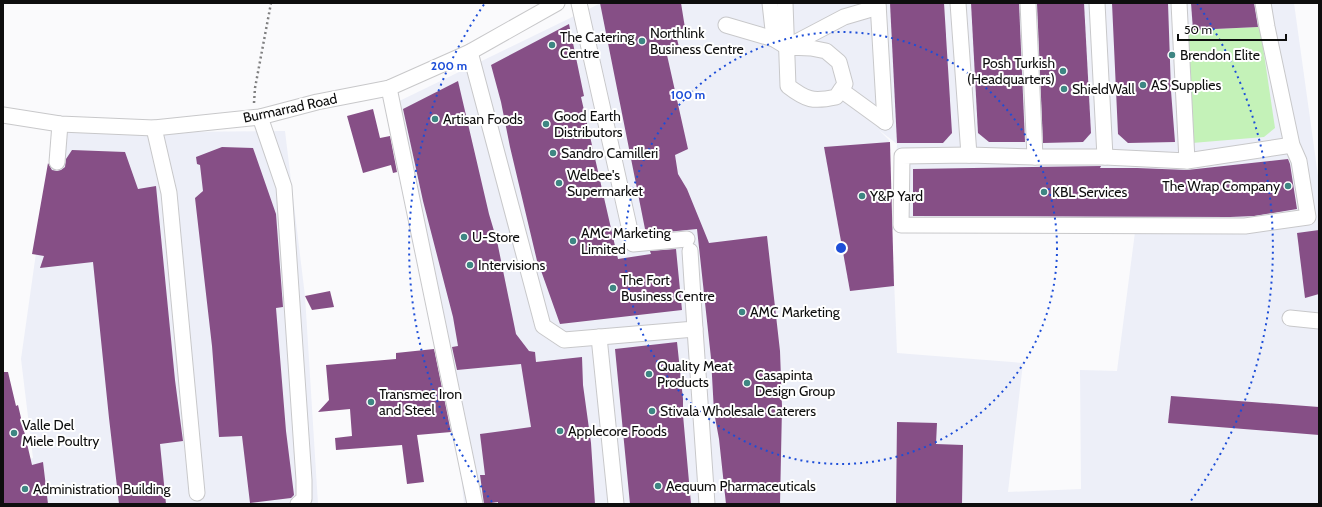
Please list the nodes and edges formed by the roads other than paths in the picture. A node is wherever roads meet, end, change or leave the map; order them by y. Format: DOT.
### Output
graph roads {
  1 [pos="557,3"];
  2 [pos="579,3"];
  3 [pos="770,3"];
  4 [pos="785,3"];
  5 [pos="958,3"];
  6 [pos="1028,3"];
  7 [pos="1097,3"];
  8 [pos="1179,3"];
  9 [pos="1264,3"];
  10 [pos="878,5"];
  11 [pos="726,25"];
  12 [pos="774,39"];
  13 [pos="787,47"];
  14 [pos="470,52"];
  15 [pos="389,88"];
  16 [pos="841,90"];
  17 [pos="3,115"];
  18 [pos="256,117"];
  19 [pos="60,124"];
  20 [pos="154,128"];
  21 [pos="1292,146"];
  22 [pos="969,155"];
  23 [pos="1035,157"];
  24 [pos="1105,157"];
  25 [pos="1187,161"];
  26 [pos="57,162"];
  27 [pos="1290,318"];
  28 [pos="1319,321"];
  29 [pos="695,328"];
  30 [pos="599,337"];
  31 [pos="197,493"];
  32 [pos="298,504"];
  33 [pos="475,504"];
  34 [pos="616,504"];
  35 [pos="706,504"];
  1 -- 14 [label="street, Burmarrad Road"];
  2 -- 29 [label="street"];
  3 -- 12 [label="street"];
  4 -- 13 [label="street"];
  5 -- 22 [label="street"];
  6 -- 23 [label="street"];
  7 -- 24 [label="street"];
  8 -- 25 [label="street"];
  9 -- 21 [label="street"];
  10 -- 13 [label="street"];
  10 -- 16 [label="street"];
  11 -- 12 [label="street"];
  12 -- 13 [label="street"];
  13 -- 16 [label="street"];
  13 -- 16 [label="street"];
  14 -- 15 [label="street, Burmarrad Road"];
  14 -- 30 [label="street"];
  15 -- 18 [label="street, Burmarrad Road"];
  15 -- 33 [label="street"];
  17 -- 19 [label="street, Burmarrad Road"];
  18 -- 20 [label="street, Burmarrad Road"];
  18 -- 32 [label="street"];
  19 -- 20 [label="street, Burmarrad Road"];
  19 -- 26 [label="street"];
  20 -- 31 [label="street"];
  21 -- 22 [label="street"];
  21 -- 25 [label="street"];
  22 -- 23 [label="street"];
  23 -- 24 [label="street"];
  24 -- 25 [label="street"];
  27 -- 28 [label="street"];
  29 -- 30 [label="street"];
  29 -- 35 [label="street"];
  30 -- 34 [label="street"];
}
